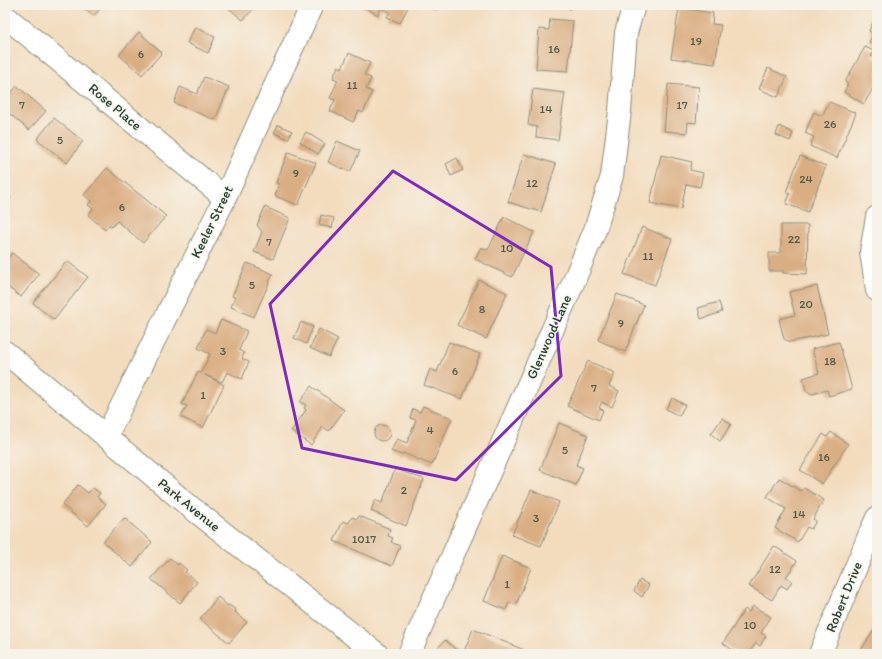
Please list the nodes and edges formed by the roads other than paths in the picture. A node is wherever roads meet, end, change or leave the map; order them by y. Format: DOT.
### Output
graph roads {
  1 [pos="312,5"];
  2 [pos="634,5"];
  3 [pos="5,16"];
  4 [pos="225,198"];
  5 [pos="877,217"];
  6 [pos="877,290"];
  7 [pos="5,352"];
  8 [pos="106,437"];
  9 [pos="877,518"];
  10 [pos="378,654"];
  11 [pos="409,654"];
  12 [pos="820,654"];
  1 -- 4 [label="street, Keeler Street"];
  2 -- 11 [label="street, Glenwood Lane"];
  3 -- 4 [label="street, Rose Place"];
  4 -- 8 [label="street, Keeler Street"];
  5 -- 6 [label="street"];
  7 -- 8 [label="street, Park Avenue"];
  8 -- 10 [label="street, Park Avenue"];
  9 -- 12 [label="street, Robert Drive"];
}
